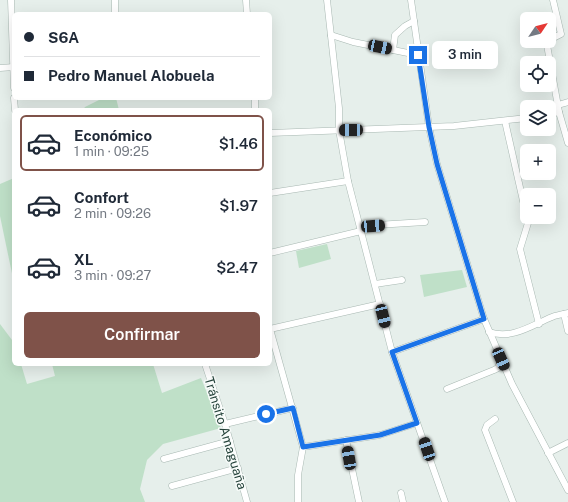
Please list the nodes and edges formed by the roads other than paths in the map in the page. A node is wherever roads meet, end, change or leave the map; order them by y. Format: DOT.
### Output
graph roads {
  1 [pos="11,0"];
  2 [pos="115,0"];
  3 [pos="246,0"];
  4 [pos="327,0"];
  5 [pos="411,0"];
  6 [pos="553,0"];
  7 [pos="116,12"];
  8 [pos="247,12"];
  9 [pos="556,12"];
  10 [pos="556,13"];
  11 [pos="414,21"];
  12 [pos="12,22"];
  13 [pos="331,35"];
  14 [pos="556,37"];
  15 [pos="548,48"];
  16 [pos="393,50"];
  17 [pos="418,55"];
  18 [pos="12,67"];
  19 [pos="0,68"];
  20 [pos="568,102"];
  21 [pos="559,109"];
  22 [pos="556,110"];
  23 [pos="520,119"];
  24 [pos="505,121"];
  25 [pos="429,127"];
  26 [pos="566,129"];
  27 [pos="339,130"];
  28 [pos="272,133"];
  29 [pos="568,143"];
  30 [pos="348,181"];
  31 [pos="272,193"];
  32 [pos="425,222"];
  33 [pos="360,229"];
  34 [pos="272,252"];
  35 [pos="402,280"];
  36 [pos="375,284"];
  37 [pos="380,304"];
  38 [pos="566,313"];
  39 [pos="484,319"];
  40 [pos="539,324"];
  41 [pos="272,329"];
  42 [pos="568,331"];
  43 [pos="489,332"];
  44 [pos="272,336"];
  45 [pos="392,352"];
  46 [pos="501,359"];
  47 [pos="206,366"];
  48 [pos="447,389"];
  49 [pos="293,408"];
  50 [pos="495,419"];
  51 [pos="417,423"];
  52 [pos="225,424"];
  53 [pos="346,440"];
  54 [pos="230,441"];
  55 [pos="568,443"];
  56 [pos="303,447"];
  57 [pos="548,453"];
  58 [pos="164,459"];
  59 [pos="238,468"];
  60 [pos="172,486"];
  61 [pos="568,490"];
  62 [pos="401,493"];
  63 [pos="247,502"];
  64 [pos="298,502"];
  65 [pos="359,502"];
  66 [pos="403,502"];
  67 [pos="445,502"];
  68 [pos="513,502"];
  1 -- 12 [label="street"];
  2 -- 7 [label="street"];
  3 -- 8 [label="street"];
  4 -- 13 [label="street"];
  5 -- 11 [label="street"];
  6 -- 9 [label="street"];
  10 -- 14 [label="street"];
  11 -- 16 [label="street"];
  11 -- 17 [label="street"];
  13 -- 16 [label="street"];
  13 -- 27 [label="street"];
  15 -- 21 [label="street"];
  16 -- 17 [label="street"];
  17 -- 25 [label="street"];
  18 -- 19 [label="street"];
  20 -- 21 [label="street"];
  21 -- 22 [label="street"];
  21 -- 26 [label="street"];
  23 -- 24 [label="street"];
  24 -- 25 [label="street"];
  24 -- 40 [label="street"];
  25 -- 27 [label="street"];
  25 -- 39 [label="street"];
  26 -- 29 [label="street"];
  27 -- 28 [label="street"];
  27 -- 30 [label="street"];
  30 -- 31 [label="street"];
  30 -- 33 [label="street"];
  32 -- 33 [label="street"];
  33 -- 34 [label="street"];
  33 -- 36 [label="street"];
  35 -- 36 [label="street"];
  36 -- 37 [label="street"];
  37 -- 41 [label="street"];
  37 -- 45 [label="street"];
  38 -- 40 [label="street"];
  38 -- 42 [label="street"];
  39 -- 43 [label="street"];
  39 -- 45 [label="street"];
  40 -- 43 [label="street"];
  43 -- 46 [label="street"];
  44 -- 49 [label="street"];
  45 -- 51 [label="street"];
  46 -- 48 [label="street"];
  46 -- 57 [label="street"];
  47 -- 52 [label="street, Tránsito Amaguaña"];
  49 -- 52 [label="street"];
  49 -- 56 [label="street"];
  50 -- 68 [label="street"];
  51 -- 53 [label="street"];
  51 -- 67 [label="street"];
  52 -- 54 [label="street, Tránsito Amaguaña"];
  53 -- 56 [label="street"];
  53 -- 65 [label="street"];
  54 -- 58 [label="street"];
  54 -- 59 [label="street, Tránsito Amaguaña"];
  55 -- 57 [label="street"];
  56 -- 64 [label="street"];
  57 -- 61 [label="street"];
  59 -- 60 [label="street"];
  59 -- 63 [label="street, Tránsito Amaguaña"];
  62 -- 66 [label="street"];
}
